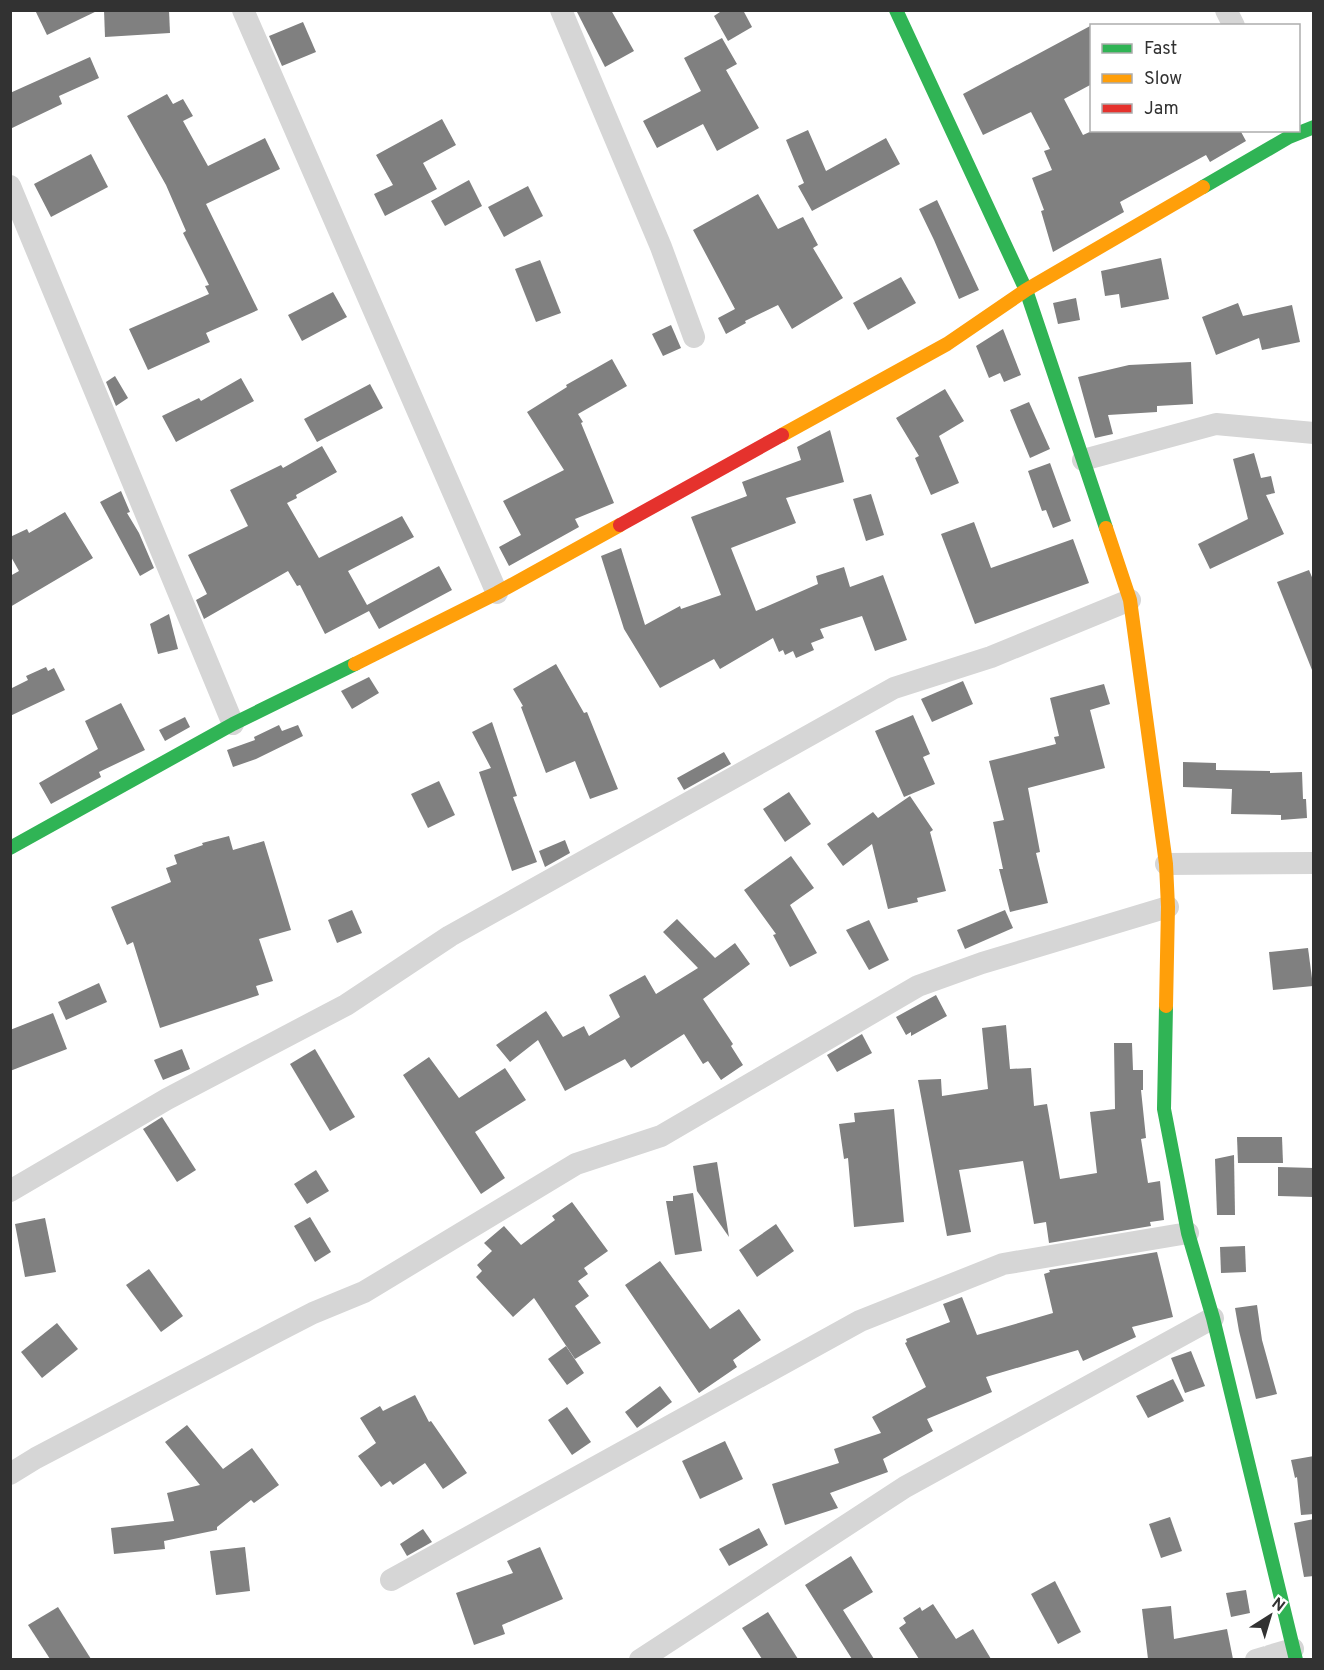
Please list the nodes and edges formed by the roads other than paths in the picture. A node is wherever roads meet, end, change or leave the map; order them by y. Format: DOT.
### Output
graph roads {
  1 [pos="243,10"];
  2 [pos="561,10"];
  3 [pos="896,10"];
  4 [pos="1226,10"];
  5 [pos="1233,24"];
  6 [pos="1288,134"];
  7 [pos="10,186"];
  8 [pos="1026,290"];
  9 [pos="694,337"];
  10 [pos="1314,433"];
  11 [pos="1083,460"];
  12 [pos="497,593"];
  13 [pos="1130,600"];
  14 [pos="233,724"];
  15 [pos="10,848"];
  16 [pos="1166,864"];
  17 [pos="1314,864"];
  18 [pos="1168,907"];
  19 [pos="10,1191"];
  20 [pos="1188,1233"];
  21 [pos="1213,1318"];
  22 [pos="10,1474"];
  23 [pos="391,1580"];
  24 [pos="1294,1654"];
  25 [pos="640,1659"];
  26 [pos="1256,1659"];
  1 -- 12 [label="street"];
  2 -- 9 [label="street"];
  3 -- 8 [label="street"];
  4 -- 5 [label="street"];
  6 -- 8 [label="street"];
  7 -- 14 [label="street"];
  8 -- 11 [label="street"];
  8 -- 12 [label="street"];
  10 -- 11 [label="street"];
  11 -- 13 [label="street"];
  12 -- 14 [label="street"];
  13 -- 16 [label="street"];
  13 -- 19 [label="street"];
  14 -- 15 [label="street"];
  16 -- 17 [label="street"];
  16 -- 18 [label="street"];
  18 -- 20 [label="street"];
  18 -- 22 [label="street"];
  20 -- 21 [label="street"];
  20 -- 23 [label="street"];
  21 -- 24 [label="street"];
  21 -- 25 [label="street"];
  24 -- 26 [label="street"];
}
